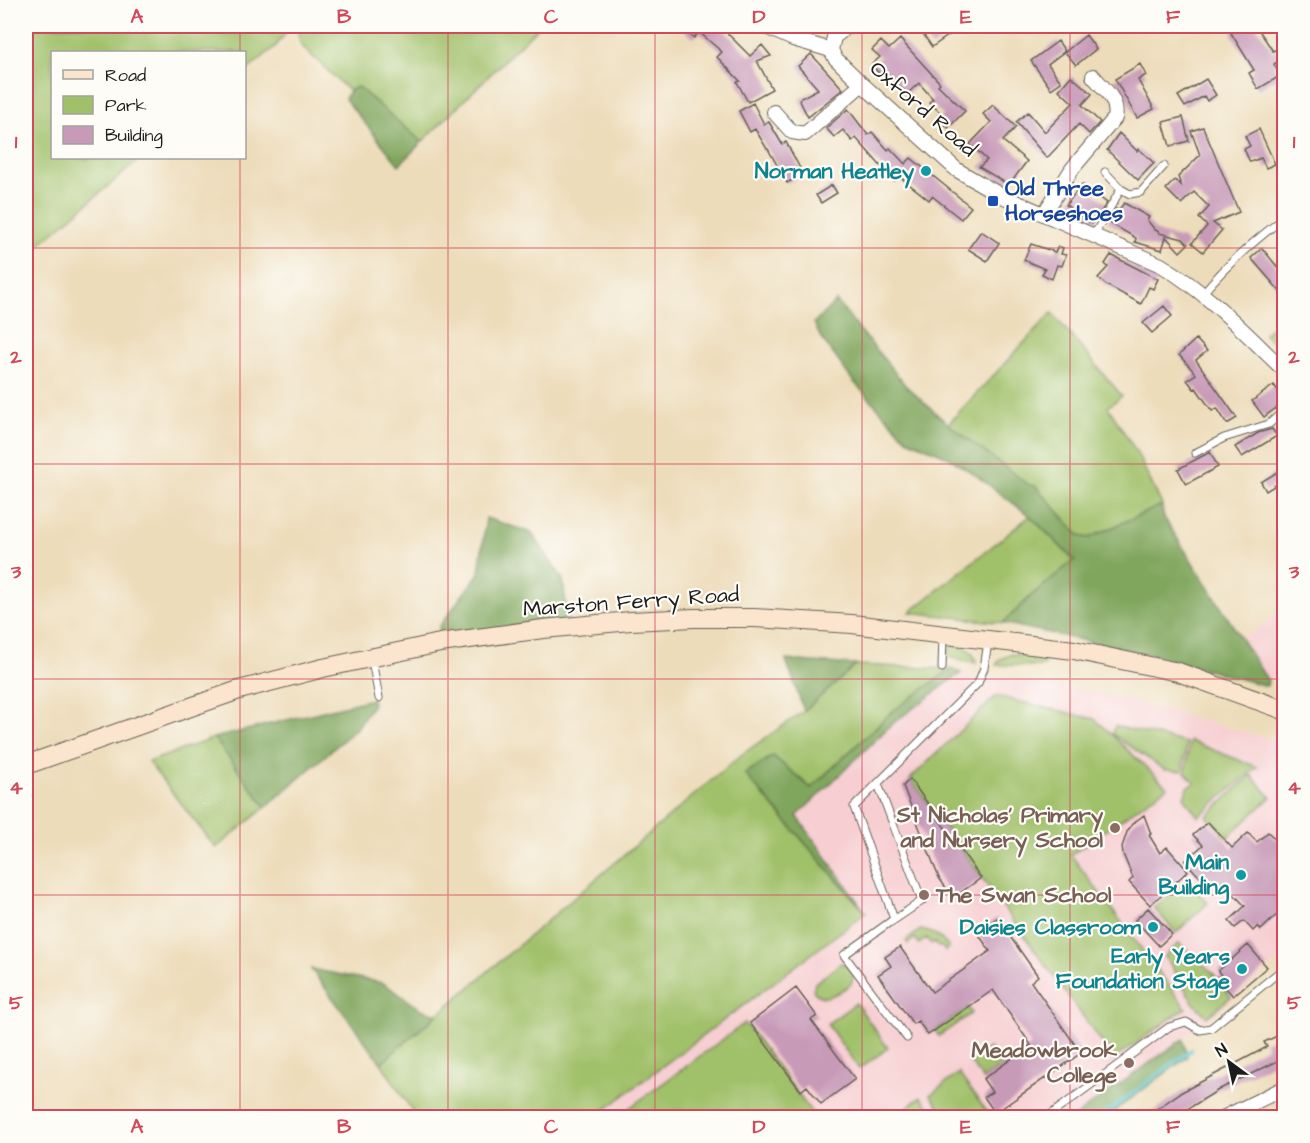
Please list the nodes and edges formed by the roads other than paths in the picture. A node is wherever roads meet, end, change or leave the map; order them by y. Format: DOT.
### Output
graph roads {
  1 [pos="764,26"];
  2 [pos="848,26"];
  3 [pos="1276,26"];
  4 [pos="1284,42"];
  5 [pos="831,50"];
  6 [pos="1094,76"];
  7 [pos="862,84"];
  8 [pos="774,112"];
  9 [pos="1164,166"];
  10 [pos="1105,172"];
  11 [pos="1121,189"];
  12 [pos="1044,214"];
  13 [pos="1284,218"];
  14 [pos="1094,235"];
  15 [pos="1203,293"];
  16 [pos="1284,370"];
  17 [pos="1284,411"];
  18 [pos="1195,453"];
  19 [pos="943,634"];
  20 [pos="988,640"];
  21 [pos="371,658"];
  22 [pos="942,668"];
  23 [pos="380,698"];
  24 [pos="1284,710"];
  25 [pos="26,765"];
  26 [pos="878,784"];
  27 [pos="886,925"];
  28 [pos="1284,968"];
  29 [pos="907,1038"];
  30 [pos="1284,1088"];
  31 [pos="1046,1118"];
  32 [pos="1223,1118"];
  1 -- 5 [label="street"];
  2 -- 5 [label="street"];
  3 -- 4 [label="lane"];
  5 -- 7 [label="street, Oxford Road"];
  6 -- 12 [label="street"];
  7 -- 8 [label="street"];
  7 -- 12 [label="street, Oxford Road"];
  9 -- 11 [label="lane"];
  10 -- 11 [label="lane"];
  11 -- 14 [label="lane"];
  12 -- 14 [label="street, Oxford Road"];
  13 -- 15 [label="lane"];
  14 -- 15 [label="street, Oxford Road"];
  15 -- 16 [label="street, Oxford Road"];
  17 -- 18 [label="lane"];
  19 -- 20 [label="main road, Marston Ferry Road"];
  19 -- 21 [label="main road, Marston Ferry Road"];
  19 -- 22 [label="lane"];
  20 -- 24 [label="main road, Marston Ferry Road"];
  20 -- 26 [label="lane"];
  21 -- 23 [label="lane"];
  21 -- 25 [label="main road, Marston Ferry Road"];
  26 -- 27 [label="lane"];
  26 -- 27 [label="lane"];
  27 -- 29 [label="lane"];
  28 -- 31 [label="lane"];
  30 -- 32 [label="street"];
}
